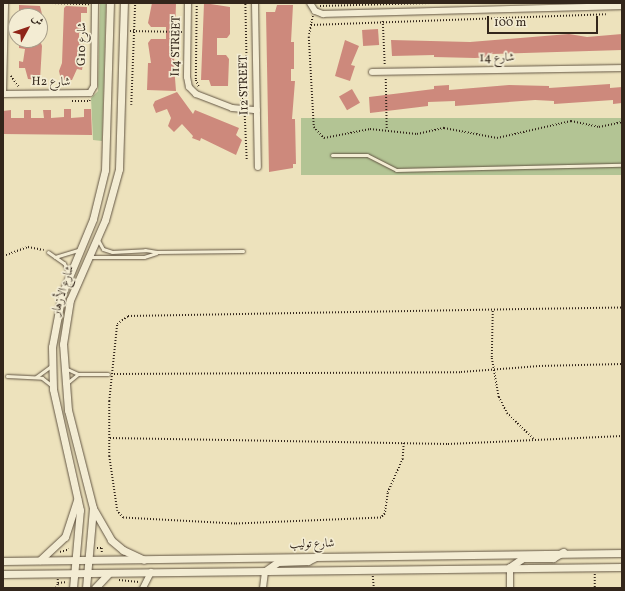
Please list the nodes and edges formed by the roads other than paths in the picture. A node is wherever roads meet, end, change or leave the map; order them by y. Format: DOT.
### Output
graph roads {
  1 [pos="5,3"];
  2 [pos="95,3"];
  3 [pos="110,3"];
  4 [pos="124,3"];
  5 [pos="188,3"];
  6 [pos="255,3"];
  7 [pos="310,3"];
  8 [pos="602,5"];
  9 [pos="515,6"];
  10 [pos="622,6"];
  11 [pos="622,68"];
  12 [pos="372,72"];
  13 [pos="90,93"];
  14 [pos="3,94"];
  15 [pos="257,110"];
  16 [pos="332,155"];
  17 [pos="622,165"];
  18 [pos="258,166"];
  19 [pos="98,236"];
  20 [pos="80,248"];
  21 [pos="243,251"];
  22 [pos="48,252"];
  23 [pos="112,252"];
  24 [pos="156,252"];
  25 [pos="55,256"];
  26 [pos="87,257"];
  27 [pos="112,257"];
  28 [pos="69,274"];
  29 [pos="52,365"];
  30 [pos="62,366"];
  31 [pos="78,374"];
  32 [pos="108,374"];
  33 [pos="7,376"];
  34 [pos="36,377"];
  35 [pos="64,388"];
  36 [pos="53,389"];
  37 [pos="78,495"];
  38 [pos="93,508"];
  39 [pos="563,552"];
  40 [pos="622,553"];
  41 [pos="318,556"];
  42 [pos="40,560"];
  43 [pos="3,561"];
  44 [pos="76,561"];
  45 [pos="88,561"];
  46 [pos="146,561"];
  47 [pos="510,567"];
  48 [pos="622,567"];
  49 [pos="265,571"];
  50 [pos="151,572"];
  51 [pos="74,573"];
  52 [pos="86,573"];
  53 [pos="3,574"];
  54 [pos="108,574"];
  55 [pos="144,586"];
  56 [pos="73,588"];
  57 [pos="86,588"];
  58 [pos="95,588"];
  59 [pos="264,588"];
  60 [pos="510,588"];
  1 -- 14 [label="street"];
  2 -- 13 [label="street, G10 شارع"];
  3 -- 20 [label="street, شارع الأزهار"];
  4 -- 19 [label="street, شارع الأزهار"];
  5 -- 15 [label="street, I14 STREET"];
  6 -- 15 [label="street, I12 STREET"];
  7 -- 9 [label="street"];
  8 -- 9 [label="street"];
  8 -- 10 [label="street"];
  11 -- 12 [label="street, شارع 14"];
  13 -- 14 [label="street, H2 شارع"];
  15 -- 18 [label="street, I12 STREET"];
  16 -- 17 [label="lane"];
  19 -- 23 [label="lane"];
  19 -- 26 [label="street, شارع الأزهار"];
  20 -- 25 [label="lane"];
  20 -- 28 [label="street, شارع الأزهار"];
  21 -- 24 [label="lane"];
  22 -- 25 [label="lane"];
  23 -- 24 [label="lane"];
  23 -- 27 [label="lane"];
  24 -- 27 [label="lane"];
  25 -- 28 [label="lane"];
  26 -- 27 [label="lane"];
  26 -- 30 [label="street, شارع الأزهار"];
  28 -- 29 [label="street, شارع الأزهار"];
  29 -- 34 [label="lane"];
  29 -- 36 [label="street, شارع الأزهار"];
  30 -- 31 [label="lane"];
  30 -- 35 [label="street, شارع الأزهار"];
  31 -- 32 [label="lane"];
  31 -- 35 [label="lane"];
  33 -- 34 [label="lane"];
  34 -- 36 [label="lane"];
  35 -- 38 [label="street, شارع الأزهار"];
  36 -- 37 [label="street, شارع الأزهار"];
  37 -- 42 [label="street"];
  37 -- 44 [label="street, شارع الأزهار"];
  38 -- 45 [label="street, شارع الأزهار"];
  38 -- 46 [label="street"];
  39 -- 40 [label="street, شارع توليب"];
  39 -- 41 [label="street, شارع توليب"];
  39 -- 47 [label="street"];
  41 -- 46 [label="street, شارع توليب"];
  41 -- 49 [label="street"];
  42 -- 43 [label="street, شارع توليب"];
  42 -- 44 [label="street, شارع توليب"];
  44 -- 45 [label="street, شارع توليب"];
  44 -- 51 [label="street, شارع الأزهار"];
  45 -- 46 [label="street, شارع توليب"];
  45 -- 52 [label="street, شارع الأزهار"];
  47 -- 48 [label="street, شارع توليب"];
  47 -- 49 [label="street, شارع توليب"];
  47 -- 60 [label="street"];
  49 -- 50 [label="street, شارع توليب"];
  49 -- 59 [label="street"];
  50 -- 54 [label="street, شارع توليب"];
  50 -- 55 [label="street"];
  51 -- 52 [label="street, شارع توليب"];
  51 -- 53 [label="street, شارع توليب"];
  51 -- 56 [label="street, شارع الأزهار"];
  52 -- 54 [label="street, شارع توليب"];
  52 -- 57 [label="street, شارع الأزهار"];
  54 -- 58 [label="street"];
}
